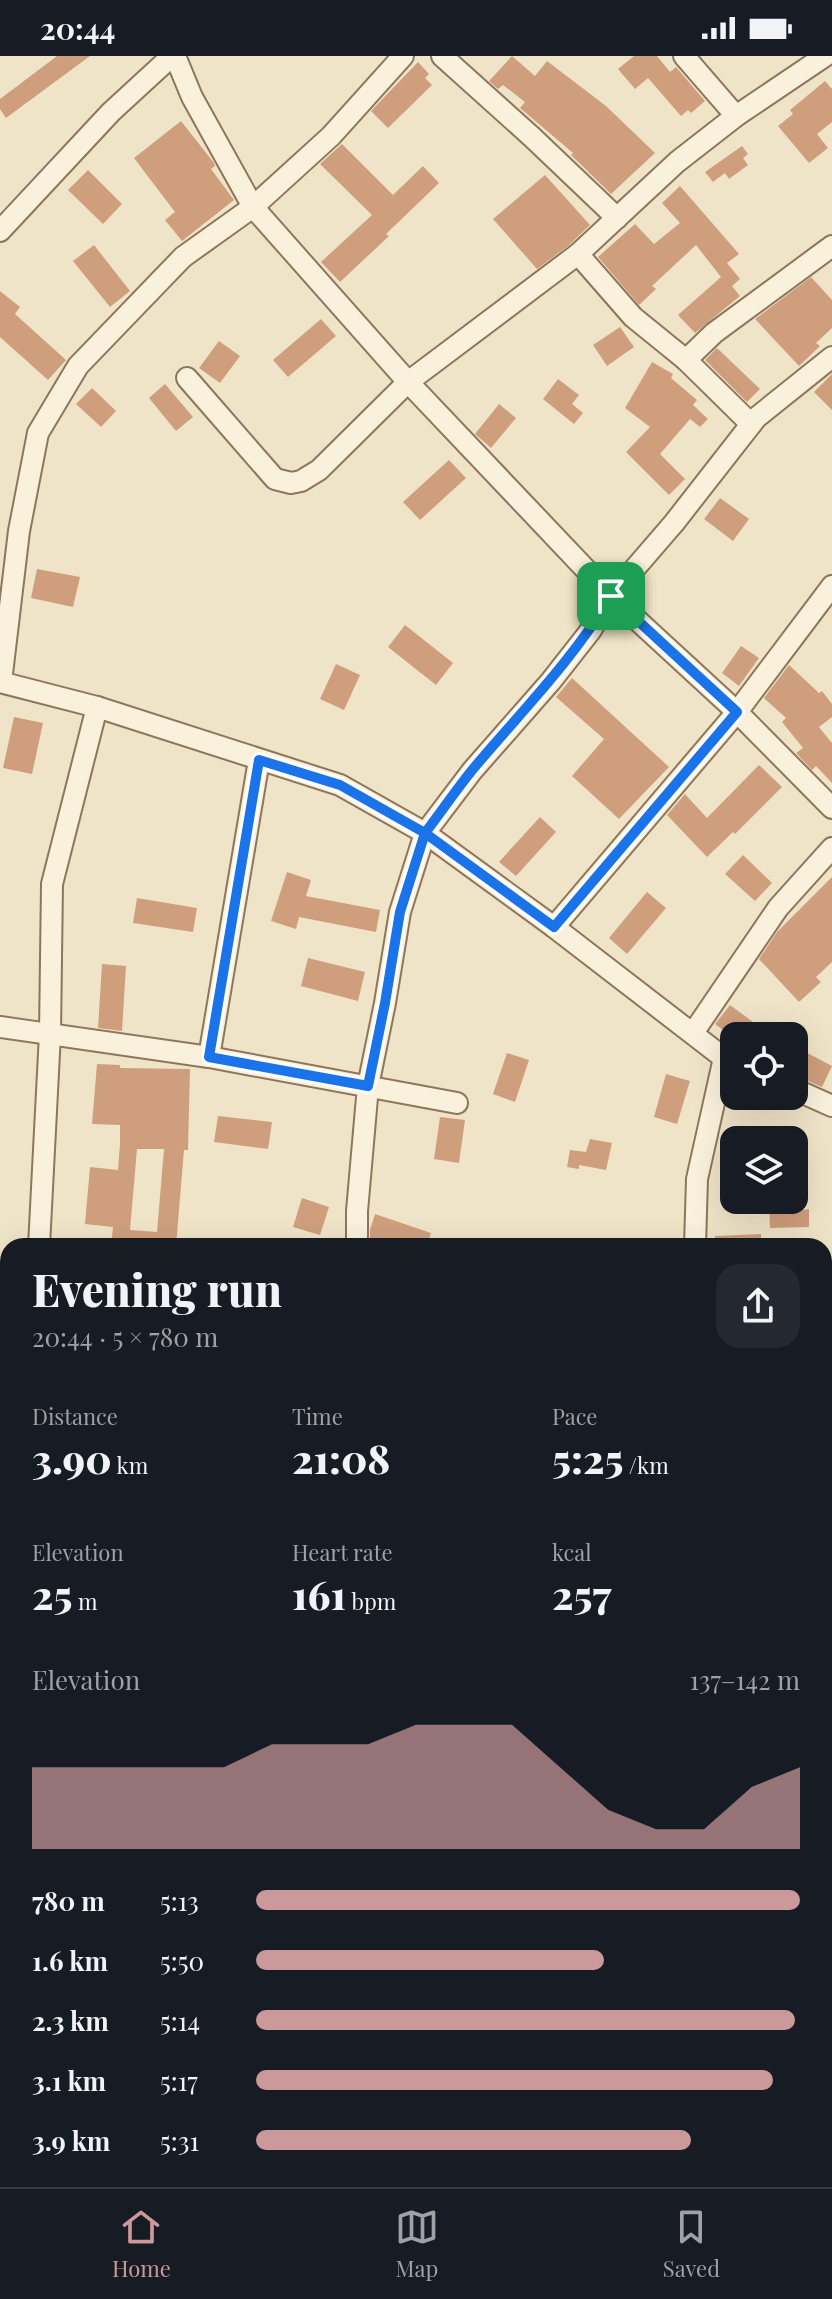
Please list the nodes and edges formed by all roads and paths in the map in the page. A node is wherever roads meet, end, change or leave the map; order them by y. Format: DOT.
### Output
graph roads {
  1 [pos="174,56"];
  2 [pos="403,56"];
  3 [pos="442,56"];
  4 [pos="684,56"];
  5 [pos="825,56"];
  6 [pos="736,116"];
  7 [pos="253,207"];
  8 [pos="617,218"];
  9 [pos="0,231"];
  10 [pos="832,246"];
  11 [pos="578,254"];
  12 [pos="832,357"];
  13 [pos="686,360"];
  14 [pos="187,378"];
  15 [pos="408,382"];
  16 [pos="751,424"];
  17 [pos="832,586"];
  18 [pos="611,596"];
  19 [pos="0,682"];
  20 [pos="97,707"];
  21 [pos="737,712"];
  22 [pos="259,760"];
  23 [pos="832,808"];
  24 [pos="425,833"];
  25 [pos="832,848"];
  26 [pos="554,927"];
  27 [pos="0,1027"];
  28 [pos="693,1033"];
  29 [pos="50,1034"];
  30 [pos="720,1053"];
  31 [pos="209,1057"];
  32 [pos="368,1086"];
  33 [pos="720,1093"];
  34 [pos="808,1095"];
  35 [pos="457,1103"];
  36 [pos="832,1106"];
  37 [pos="39,1238"];
  38 [pos="357,1238"];
  39 [pos="695,1238"];
  1 -- 7 [label="street"];
  1 -- 9 [label="street"];
  2 -- 7 [label="street"];
  3 -- 8 [label="street"];
  4 -- 6 [label="street"];
  5 -- 6 [label="street"];
  6 -- 8 [label="street"];
  7 -- 15 [label="street"];
  7 -- 19 [label="street"];
  8 -- 11 [label="street"];
  10 -- 13 [label="street"];
  11 -- 13 [label="street"];
  11 -- 15 [label="street"];
  12 -- 16 [label="street"];
  13 -- 16 [label="street"];
  14 -- 15 [label="street"];
  15 -- 18 [label="street"];
  16 -- 18 [label="street"];
  17 -- 21 [label="street"];
  18 -- 21 [label="street"];
  18 -- 24 [label="street"];
  19 -- 20 [label="street"];
  20 -- 22 [label="street"];
  20 -- 29 [label="street"];
  21 -- 23 [label="street"];
  21 -- 26 [label="street"];
  22 -- 24 [label="street"];
  22 -- 31 [label="street"];
  24 -- 26 [label="street"];
  24 -- 32 [label="street"];
  25 -- 28 [label="street"];
  26 -- 28 [label="street"];
  27 -- 29 [label="street"];
  28 -- 30 [label="street"];
  29 -- 31 [label="street"];
  29 -- 37 [label="street"];
  31 -- 32 [label="street"];
  32 -- 35 [label="street"];
  32 -- 38 [label="street"];
  33 -- 39 [label="street"];
  34 -- 36 [label="street"];
}
